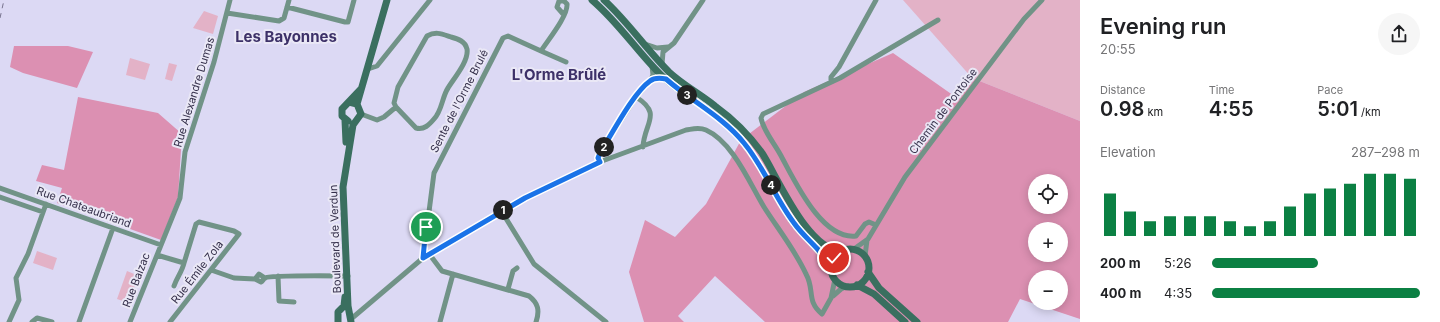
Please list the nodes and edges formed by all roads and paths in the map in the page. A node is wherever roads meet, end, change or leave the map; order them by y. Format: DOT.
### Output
graph roads {
  1 [pos="230,0"];
  2 [pos="289,0"];
  3 [pos="354,0"];
  4 [pos="387,0"];
  5 [pos="430,0"];
  6 [pos="592,0"];
  7 [pos="604,0"];
  8 [pos="703,0"];
  9 [pos="876,0"];
  10 [pos="1042,0"];
  11 [pos="287,7"];
  12 [pos="227,13"];
  13 [pos="564,15"];
  14 [pos="938,20"];
  15 [pos="645,44"];
  16 [pos="669,47"];
  17 [pos="541,51"];
  18 [pos="566,62"];
  19 [pos="651,64"];
  20 [pos="662,65"];
  21 [pos="368,69"];
  22 [pos="666,79"];
  23 [pos="650,81"];
  24 [pos="831,81"];
  25 [pos="362,87"];
  26 [pos="636,97"];
  27 [pos="349,102"];
  28 [pos="358,104"];
  29 [pos="396,108"];
  30 [pos="361,114"];
  31 [pos="345,120"];
  32 [pos="356,121"];
  33 [pos="643,147"];
  34 [pos="600,162"];
  35 [pos="0,188"];
  36 [pos="0,197"];
  37 [pos="46,204"];
  38 [pos="43,212"];
  39 [pos="502,212"];
  40 [pos="876,225"];
  41 [pos="113,228"];
  42 [pos="868,239"];
  43 [pos="161,245"];
  44 [pos="854,249"];
  45 [pos="842,251"];
  46 [pos="157,254"];
  47 [pos="430,255"];
  48 [pos="865,256"];
  49 [pos="423,258"];
  50 [pos="184,263"];
  51 [pos="517,268"];
  52 [pos="831,268"];
  53 [pos="211,270"];
  54 [pos="868,272"];
  55 [pos="453,274"];
  56 [pos="278,276"];
  57 [pos="346,276"];
  58 [pos="835,279"];
  59 [pos="857,285"];
  60 [pos="174,286"];
  61 [pos="848,286"];
  62 [pos="508,289"];
  63 [pos="831,298"];
  64 [pos="294,302"];
  65 [pos="348,312"];
  66 [pos="9,322"];
  67 [pos="32,322"];
  68 [pos="52,322"];
  69 [pos="79,322"];
  70 [pos="130,322"];
  71 [pos="170,322"];
  72 [pos="338,322"];
  73 [pos="440,322"];
  74 [pos="536,322"];
  75 [pos="606,322"];
  76 [pos="905,322"];
  77 [pos="916,322"];
  1 -- 12 [label="street, Rue Alexandre Dumas"];
  2 -- 11 [label="street"];
  3 -- 11 [label="street"];
  4 -- 21 [label="main road"];
  5 -- 21 [label="street"];
  6 -- 19 [label="main road"];
  7 -- 15 [label="main road"];
  8 -- 16 [label="street"];
  9 -- 24 [label="street"];
  10 -- 40 [label="street, Chemin de Pontoise"];
  11 -- 12 [label="street"];
  12 -- 43 [label="street, Rue Alexandre Dumas"];
  13 -- 17 [label="street"];
  14 -- 24 [label="street"];
  15 -- 16 [label="street"];
  15 -- 20 [label="main road"];
  16 -- 20 [label="street"];
  17 -- 18 [label="street"];
  17 -- 49 [label="street, Sente de l'Orme Brulé"];
  19 -- 22 [label="main road"];
  19 -- 23 [label="street"];
  20 -- 45 [label="main road"];
  21 -- 25 [label="main road"];
  22 -- 23 [label="street"];
  22 -- 52 [label="main road"];
  23 -- 26 [label="street"];
  24 -- 40 [label="street"];
  25 -- 27 [label="main road"];
  25 -- 28 [label="main road"];
  26 -- 33 [label="street"];
  26 -- 34 [label="street"];
  27 -- 28 [label="main road"];
  27 -- 31 [label="main road"];
  28 -- 30 [label="main road"];
  29 -- 29 [label="street"];
  29 -- 30 [label="street"];
  30 -- 32 [label="main road"];
  31 -- 32 [label="main road"];
  31 -- 57 [label="main road, Boulevard de Verdun"];
  32 -- 57 [label="main road, Boulevard de Verdun"];
  33 -- 34 [label="street"];
  33 -- 63 [label="street"];
  34 -- 39 [label="street"];
  35 -- 37 [label="street, Rue Chateaubriand"];
  36 -- 38 [label="street"];
  37 -- 38 [label="street"];
  37 -- 41 [label="street, Rue Chateaubriand"];
  38 -- 66 [label="street"];
  39 -- 47 [label="street"];
  39 -- 75 [label="street"];
  40 -- 42 [label="street, Chemin de Pontoise"];
  41 -- 43 [label="street, Rue Chateaubriand"];
  41 -- 69 [label="street"];
  42 -- 44 [label="street, Chemin de Pontoise"];
  42 -- 48 [label="street, Chemin de Pontoise"];
  43 -- 46 [label="street, Rue Balzac"];
  44 -- 45 [label="main road"];
  44 -- 48 [label="main road"];
  45 -- 52 [label="main road"];
  46 -- 50 [label="street"];
  46 -- 70 [label="street, Rue Balzac"];
  47 -- 49 [label="street"];
  47 -- 55 [label="street"];
  48 -- 54 [label="main road"];
  49 -- 65 [label="street"];
  50 -- 53 [label="street, Rue Émile Zola"];
  50 -- 60 [label="street"];
  51 -- 62 [label="street"];
  52 -- 58 [label="main road"];
  53 -- 56 [label="street"];
  53 -- 71 [label="street, Rue Émile Zola"];
  54 -- 59 [label="main road"];
  54 -- 77 [label="main road"];
  55 -- 62 [label="street"];
  55 -- 73 [label="street"];
  56 -- 57 [label="street"];
  56 -- 64 [label="street"];
  57 -- 65 [label="main road, Boulevard de Verdun"];
  58 -- 61 [label="main road"];
  58 -- 63 [label="street"];
  59 -- 61 [label="main road"];
  59 -- 76 [label="main road"];
  61 -- 63 [label="street"];
  62 -- 74 [label="street"];
  65 -- 72 [label="main road, Boulevard de Verdun"];
  67 -- 68 [label="street"];
}
